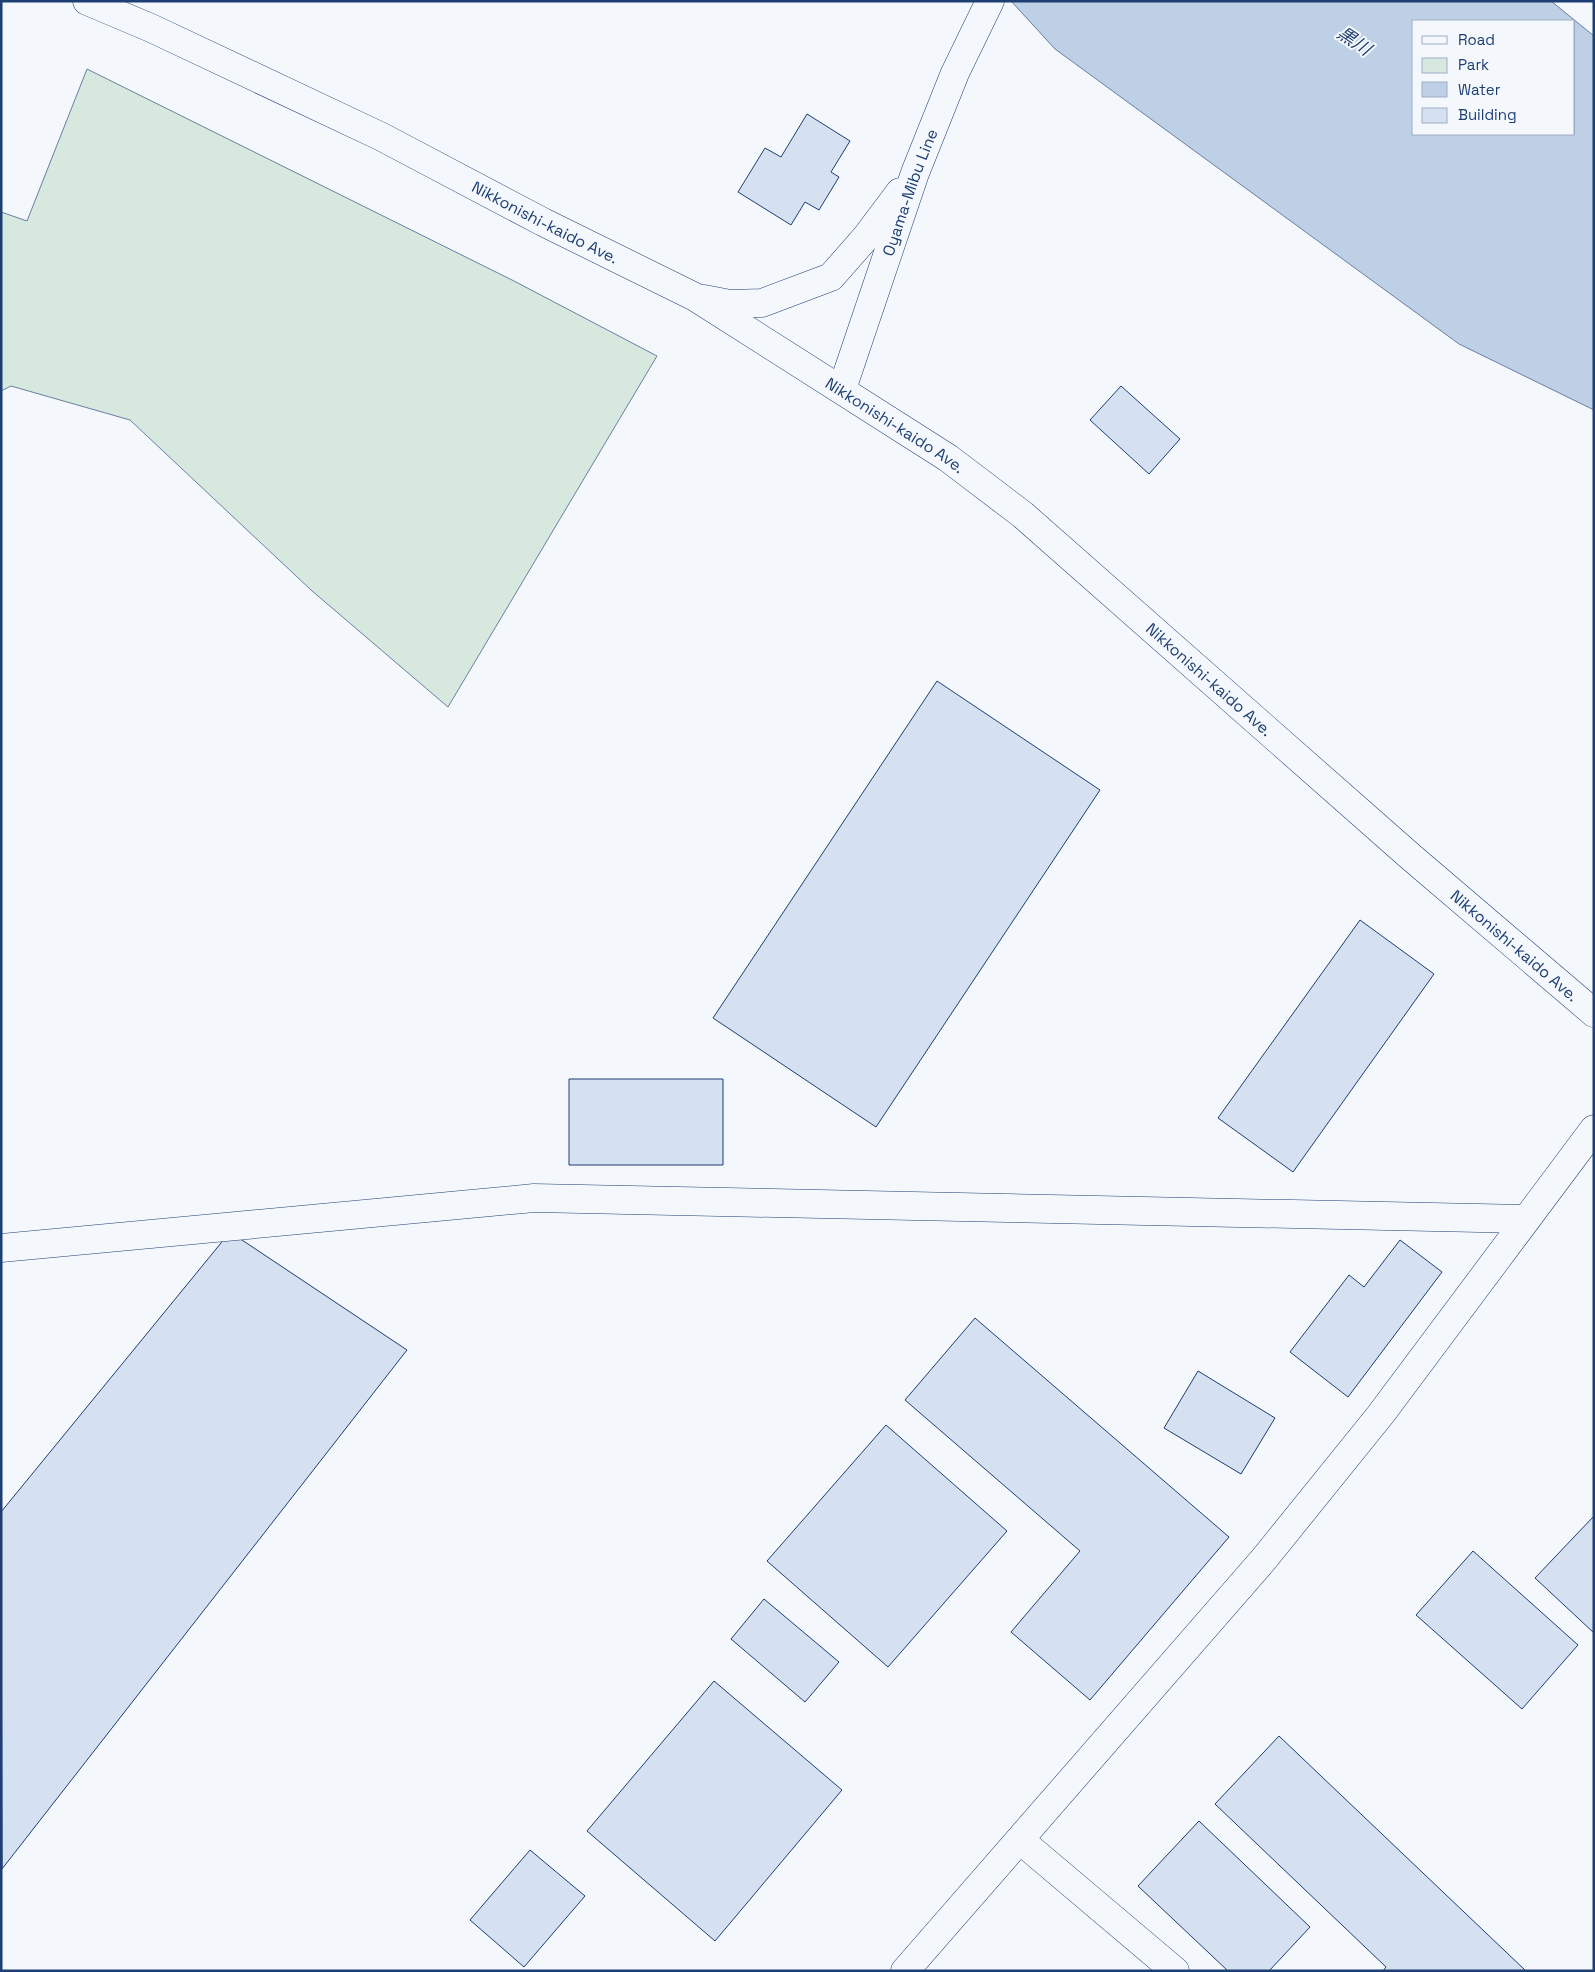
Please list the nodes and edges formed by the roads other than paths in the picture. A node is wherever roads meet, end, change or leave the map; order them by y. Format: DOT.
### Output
graph roads {
  1 [pos="87,1"];
  2 [pos="990,1"];
  3 [pos="915,173"];
  4 [pos="695,297"];
  5 [pos="842,389"];
  6 [pos="1594,1012"];
  7 [pos="1594,1129"];
  8 [pos="1526,1218"];
  9 [pos="1,1248"];
  10 [pos="1020,1840"];
  11 [pos="904,1971"];
  12 [pos="1175,1971"];
  1 -- 4 [label="street, Nikkonishi-kaido Ave."];
  2 -- 3 [label="street, Oyama-Mibu Line"];
  3 -- 4 [label="street"];
  3 -- 5 [label="street, Oyama-Mibu Line"];
  4 -- 5 [label="street, Nikkonishi-kaido Ave."];
  5 -- 6 [label="street, Nikkonishi-kaido Ave."];
  7 -- 8 [label="street"];
  8 -- 9 [label="street"];
  8 -- 10 [label="street"];
  10 -- 11 [label="street"];
  10 -- 12 [label="street"];
}
